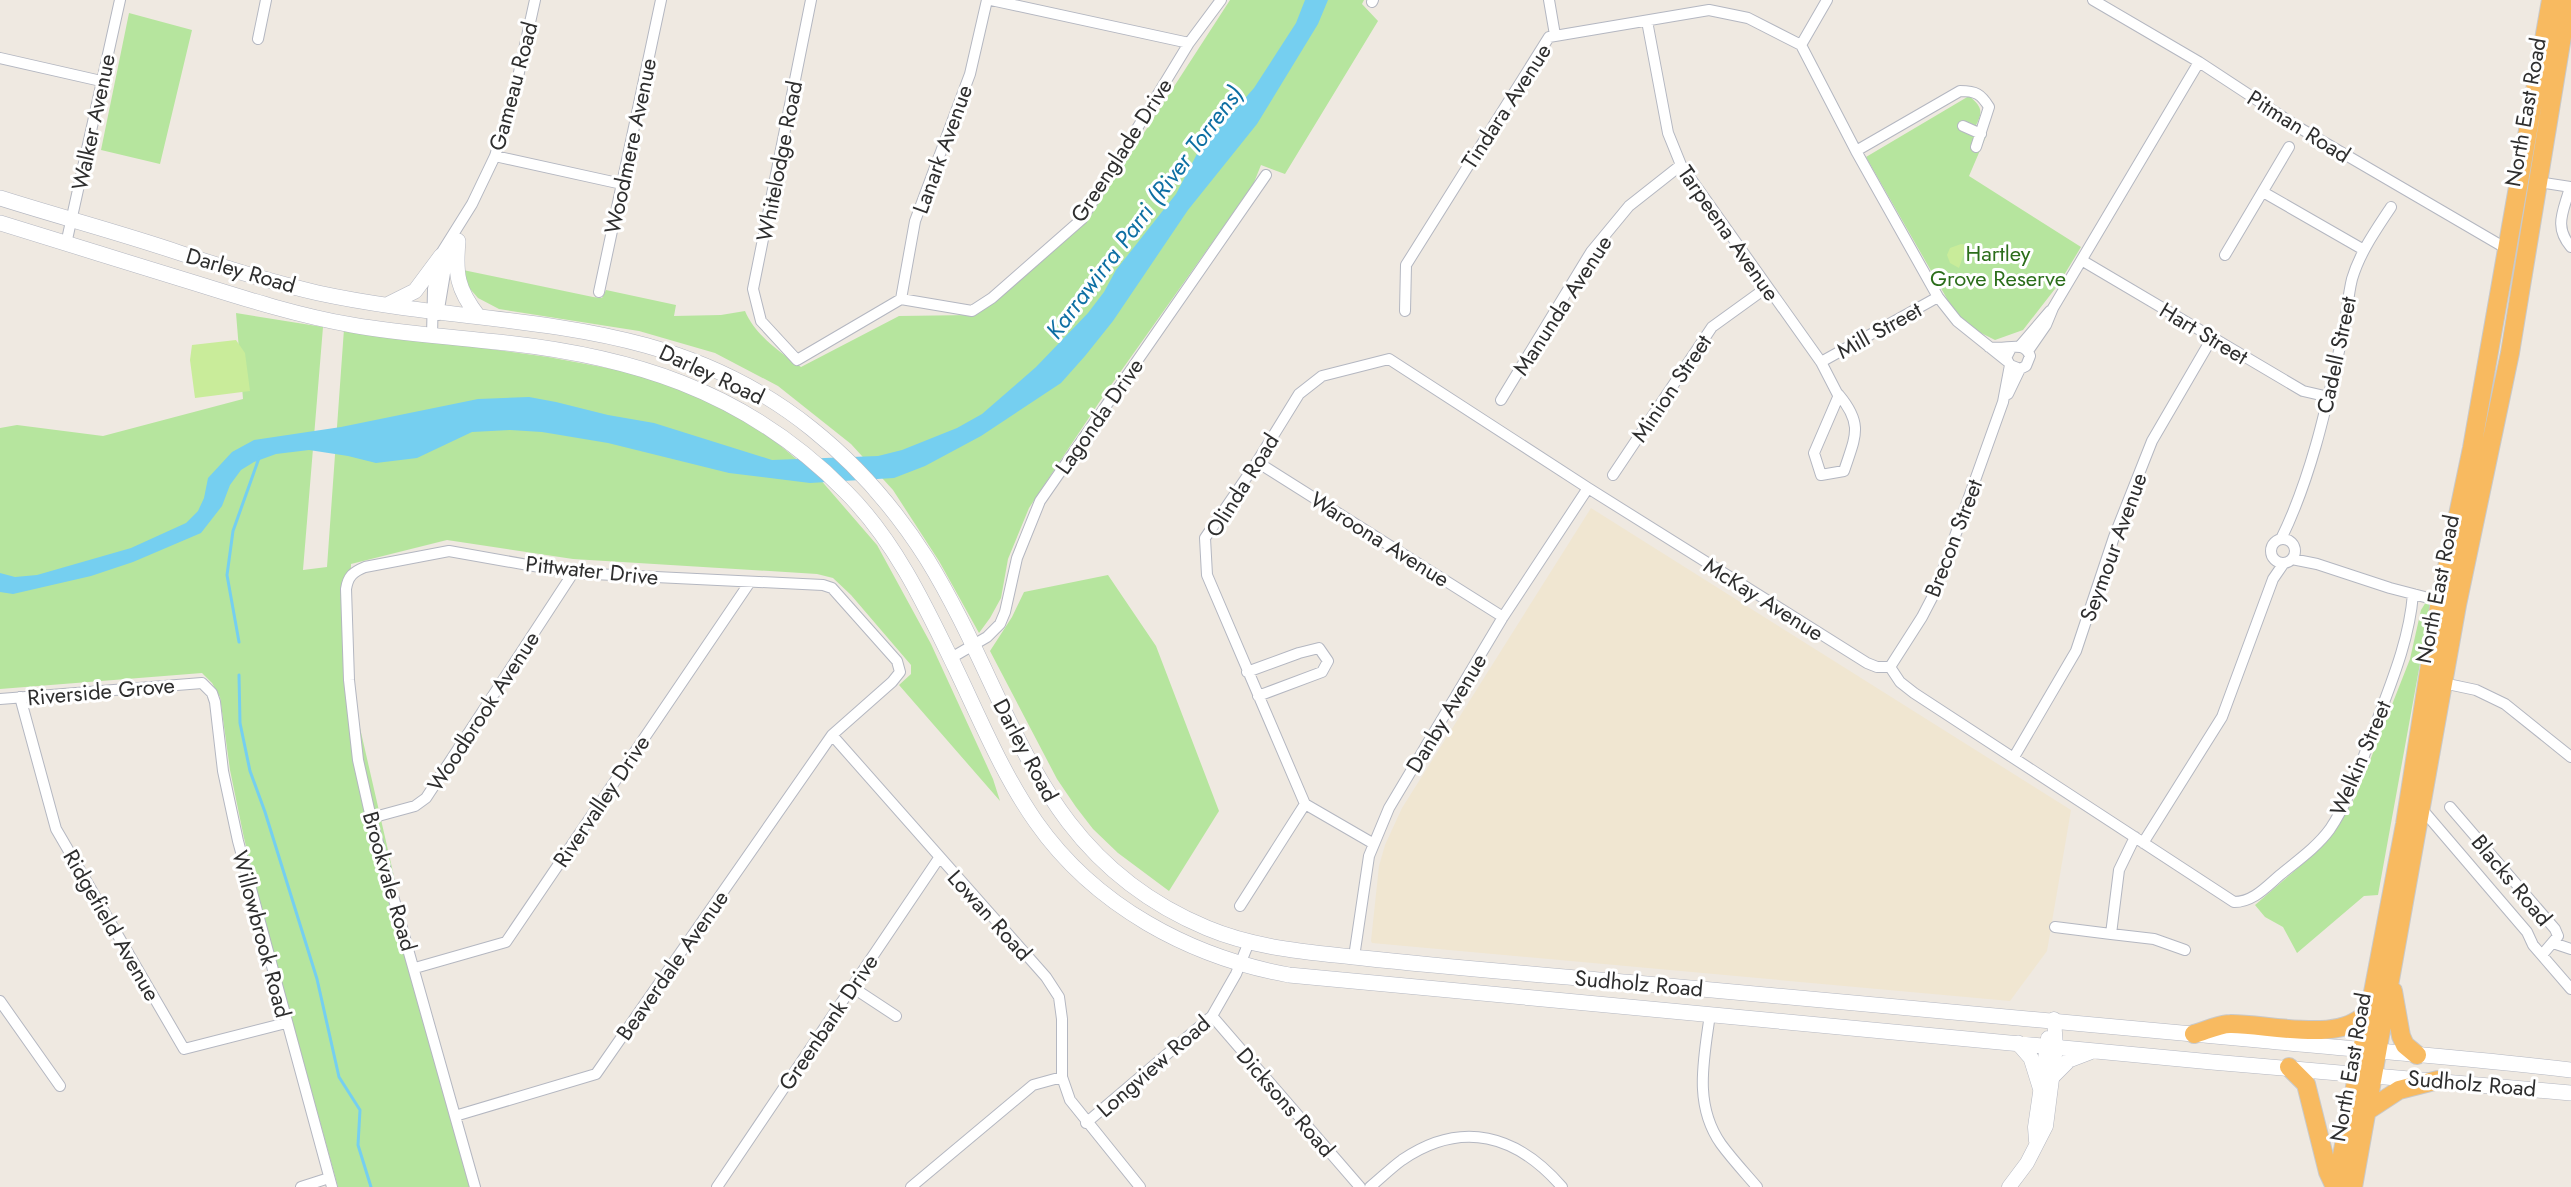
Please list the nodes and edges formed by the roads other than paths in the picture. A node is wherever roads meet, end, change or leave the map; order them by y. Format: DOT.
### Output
graph roads {
  1 [pos="120,0"];
  2 [pos="266,0"];
  3 [pos="536,0"];
  4 [pos="661,0"];
  5 [pos="811,0"];
  6 [pos="989,0"];
  7 [pos="1221,0"];
  8 [pos="1549,0"];
  9 [pos="1827,0"];
  10 [pos="2093,0"];
  11 [pos="2551,0"];
  12 [pos="2568,0"];
  13 [pos="1647,21"];
  14 [pos="1555,35"];
  15 [pos="258,39"];
  16 [pos="1189,43"];
  17 [pos="1800,45"];
  18 [pos="0,58"];
  19 [pos="2199,62"];
  20 [pos="101,81"];
  21 [pos="1963,126"];
  22 [pos="1981,134"];
  23 [pos="1976,147"];
  24 [pos="2289,147"];
  25 [pos="1856,151"];
  26 [pos="495,156"];
  27 [pos="1681,165"];
  28 [pos="1266,175"];
  29 [pos="2538,182"];
  30 [pos="622,184"];
  31 [pos="2571,187"];
  32 [pos="2263,192"];
  33 [pos="0,198"];
  34 [pos="472,204"];
  35 [pos="2391,207"];
  36 [pos="73,221"];
  37 [pos="0,223"];
  38 [pos="458,241"];
  39 [pos="66,244"];
  40 [pos="2571,247"];
  41 [pos="2507,249"];
  42 [pos="2364,250"];
  43 [pos="2225,255"];
  44 [pos="441,256"];
  45 [pos="2526,260"];
  46 [pos="2083,261"];
  47 [pos="1766,288"];
  48 [pos="599,292"];
  49 [pos="1938,297"];
  50 [pos="901,298"];
  51 [pos="387,306"];
  52 [pos="435,311"];
  53 [pos="1405,311"];
  54 [pos="478,316"];
  55 [pos="432,337"];
  56 [pos="2212,338"];
  57 [pos="1989,347"];
  58 [pos="2020,348"];
  59 [pos="1389,359"];
  60 [pos="1821,362"];
  61 [pos="2013,365"];
  62 [pos="1839,395"];
  63 [pos="2329,397"];
  64 [pos="1502,400"];
  65 [pos="1257,462"];
  66 [pos="1613,474"];
  67 [pos="1588,488"];
  68 [pos="2286,552"];
  69 [pos="354,572"];
  70 [pos="573,573"];
  71 [pos="750,582"];
  72 [pos="832,588"];
  73 [pos="2413,594"];
  74 [pos="2448,603"];
  75 [pos="1503,617"];
  76 [pos="972,646"];
  77 [pos="951,658"];
  78 [pos="1890,668"];
  79 [pos="1247,672"];
  80 [pos="202,682"];
  81 [pos="2443,683"];
  82 [pos="1258,696"];
  83 [pos="20,697"];
  84 [pos="0,699"];
  85 [pos="832,735"];
  86 [pos="2014,757"];
  87 [pos="2571,757"];
  88 [pos="1305,804"];
  89 [pos="2450,807"];
  90 [pos="2421,808"];
  91 [pos="371,818"];
  92 [pos="2139,840"];
  93 [pos="1374,844"];
  94 [pos="939,858"];
  95 [pos="1240,906"];
  96 [pos="2055,927"];
  97 [pos="2111,934"];
  98 [pos="1249,942"];
  99 [pos="2553,943"];
  100 [pos="2185,950"];
  101 [pos="2571,950"];
  102 [pos="2542,954"];
  103 [pos="1354,957"];
  104 [pos="1240,964"];
  105 [pos="415,968"];
  106 [pos="2391,977"];
  107 [pos="1346,980"];
  108 [pos="1613,981"];
  109 [pos="852,987"];
  110 [pos="2571,989"];
  111 [pos="0,1001"];
  112 [pos="1609,1005"];
  113 [pos="2370,1007"];
  114 [pos="1710,1014"];
  115 [pos="896,1016"];
  116 [pos="1212,1016"];
  117 [pos="2054,1019"];
  118 [pos="286,1023"];
  119 [pos="2092,1023"];
  120 [pos="2194,1034"];
  121 [pos="2018,1043"];
  122 [pos="2051,1046"];
  123 [pos="2093,1050"];
  124 [pos="2370,1051"];
  125 [pos="2417,1055"];
  126 [pos="2289,1067"];
  127 [pos="2568,1069"];
  128 [pos="2365,1074"];
  129 [pos="2052,1076"];
  130 [pos="1062,1077"];
  131 [pos="2438,1080"];
  132 [pos="60,1086"];
  133 [pos="2040,1087"];
  134 [pos="2571,1093"];
  135 [pos="2367,1112"];
  136 [pos="455,1116"];
  137 [pos="1086,1123"];
  138 [pos="2036,1141"];
  139 [pos="331,1183"];
  140 [pos="301,1187"];
  141 [pos="475,1187"];
  142 [pos="717,1187"];
  143 [pos="911,1187"];
  144 [pos="1140,1187"];
  145 [pos="1360,1187"];
  146 [pos="1370,1187"];
  147 [pos="1562,1187"];
  148 [pos="1757,1187"];
  149 [pos="2009,1187"];
  150 [pos="2335,1187"];
  151 [pos="2353,1187"];
  1 -- 20 [label="street, Walker Avenue"];
  2 -- 15 [label="street"];
  3 -- 26 [label="street, Gameau Road"];
  4 -- 30 [label="street, Woodmere Avenue"];
  5 -- 50 [label="street, Whitelodge Road"];
  6 -- 16 [label="street"];
  6 -- 50 [label="street, Lanark Avenue"];
  7 -- 16 [label="street, Greenglade Drive"];
  8 -- 14 [label="street"];
  9 -- 17 [label="street"];
  10 -- 19 [label="street, Pitman Road"];
  11 -- 41 [label="highway, North East Road"];
  12 -- 29 [label="highway, North East Road"];
  13 -- 14 [label="street, Tindara Avenue"];
  13 -- 17 [label="street, Tindara Avenue"];
  13 -- 27 [label="street, Tarpeena Avenue"];
  14 -- 53 [label="street, Tindara Avenue"];
  16 -- 50 [label="street, Greenglade Drive"];
  17 -- 25 [label="street"];
  18 -- 20 [label="street"];
  19 -- 41 [label="street, Pitman Road"];
  19 -- 46 [label="street"];
  20 -- 36 [label="street, Walker Avenue"];
  21 -- 22 [label="street"];
  22 -- 23 [label="street"];
  22 -- 25 [label="street"];
  24 -- 32 [label="street"];
  25 -- 49 [label="street"];
  26 -- 30 [label="street"];
  26 -- 34 [label="street, Gameau Road"];
  27 -- 47 [label="street, Tarpeena Avenue"];
  27 -- 64 [label="street, Manunda Avenue"];
  28 -- 76 [label="street, Lagonda Drive"];
  29 -- 31 [label="street"];
  29 -- 45 [label="highway, North East Road"];
  30 -- 48 [label="street, Woodmere Avenue"];
  31 -- 40 [label="street"];
  32 -- 42 [label="street"];
  32 -- 43 [label="street"];
  33 -- 36 [label="main road, Darley Road"];
  34 -- 38 [label="street, Gameau Road"];
  34 -- 44 [label="street, Gameau Road"];
  35 -- 42 [label="street, Cadell Street"];
  36 -- 39 [label="street, Walker Avenue"];
  36 -- 51 [label="main road, Darley Road"];
  37 -- 39 [label="main road, Darley Road"];
  38 -- 52 [label="street, Gameau Road"];
  38 -- 54 [label="main road"];
  39 -- 55 [label="main road, Darley Road"];
  41 -- 45 [label="highway"];
  41 -- 74 [label="highway, North East Road"];
  42 -- 63 [label="street, Cadell Street"];
  44 -- 51 [label="main road"];
  44 -- 52 [label="street, Gameau Road"];
  45 -- 74 [label="highway, North East Road"];
  46 -- 56 [label="street, Hart Street"];
  46 -- 58 [label="street"];
  47 -- 60 [label="street, Tarpeena Avenue"];
  47 -- 66 [label="street, Minion Street"];
  49 -- 57 [label="street"];
  49 -- 60 [label="street, Mill Street"];
  51 -- 52 [label="main road, Darley Road"];
  52 -- 54 [label="main road, Darley Road"];
  52 -- 55 [label="street, Gameau Road"];
  54 -- 76 [label="main road, Darley Road"];
  55 -- 77 [label="main road, Darley Road"];
  56 -- 63 [label="street, Hart Street"];
  56 -- 86 [label="street, Seymour Avenue"];
  57 -- 58 [label="street"];
  57 -- 61 [label="street"];
  58 -- 61 [label="street"];
  58 -- 61 [label="street"];
  59 -- 65 [label="street, Olinda Road"];
  59 -- 67 [label="street, McKay Avenue"];
  60 -- 62 [label="street, Tarpeena Avenue"];
  61 -- 78 [label="street, Brecon Street"];
  62 -- 62 [label="street, Tarpeena Avenue"];
  63 -- 68 [label="street, Cadell Street"];
  65 -- 75 [label="street, Waroona Avenue"];
  65 -- 79 [label="street, Olinda Road"];
  67 -- 75 [label="street, Danby Avenue"];
  67 -- 78 [label="street, McKay Avenue"];
  68 -- 73 [label="street"];
  68 -- 92 [label="street, Cadell Street"];
  69 -- 70 [label="street, Pittwater Drive"];
  69 -- 91 [label="street, Brookvale Road"];
  70 -- 71 [label="street, Pittwater Drive"];
  70 -- 91 [label="street, Woodbrook Avenue"];
  71 -- 72 [label="street, Pittwater Drive"];
  71 -- 105 [label="street, Rivervalley Drive"];
  72 -- 85 [label="street, Beaverdale Avenue"];
  73 -- 74 [label="street"];
  73 -- 92 [label="street, Welkin Street"];
  74 -- 81 [label="highway, North East Road"];
  74 -- 113 [label="highway, North East Road"];
  75 -- 93 [label="street, Danby Avenue"];
  76 -- 77 [label="street, Lagonda Drive"];
  76 -- 98 [label="main road, Darley Road"];
  77 -- 104 [label="main road, Darley Road"];
  78 -- 86 [label="street"];
  79 -- 82 [label="street, Olinda Road"];
  79 -- 82 [label="street"];
  80 -- 83 [label="street, Riverside Grove"];
  80 -- 118 [label="street, Willowbrook Road"];
  81 -- 87 [label="street"];
  81 -- 90 [label="highway, North East Road"];
  82 -- 88 [label="street, Olinda Road"];
  83 -- 84 [label="street, Riverside Grove"];
  83 -- 118 [label="street, Ridgefield Avenue"];
  85 -- 94 [label="street, Lowan Road"];
  85 -- 136 [label="street, Beaverdale Avenue"];
  86 -- 92 [label="street"];
  88 -- 93 [label="street"];
  88 -- 95 [label="street"];
  89 -- 99 [label="street, Blacks Road"];
  90 -- 102 [label="street, Blacks Road"];
  90 -- 106 [label="highway, North East Road"];
  91 -- 105 [label="street, Brookvale Road"];
  92 -- 97 [label="street, Cadell Street"];
  93 -- 103 [label="street, Danby Avenue"];
  94 -- 109 [label="street, Greenbank Drive"];
  94 -- 130 [label="street, Lowan Road"];
  96 -- 97 [label="street"];
  97 -- 100 [label="street"];
  98 -- 103 [label="main road, Sudholz Road"];
  98 -- 104 [label="street, Longview Road"];
  99 -- 101 [label="street"];
  99 -- 102 [label="street, Blacks Road"];
  102 -- 110 [label="street, Blacks Road"];
  103 -- 107 [label="main road"];
  103 -- 108 [label="main road, Sudholz Road"];
  104 -- 107 [label="main road, Sudholz Road"];
  104 -- 116 [label="street, Longview Road"];
  105 -- 136 [label="street, Brookvale Road"];
  106 -- 124 [label="highway, North East Road"];
  106 -- 125 [label="highway"];
  107 -- 112 [label="main road, Sudholz Road"];
  108 -- 112 [label="main road"];
  108 -- 117 [label="main road, Sudholz Road"];
  109 -- 115 [label="street"];
  109 -- 142 [label="street, Greenbank Drive"];
  111 -- 132 [label="street"];
  112 -- 114 [label="main road, Sudholz Road"];
  113 -- 120 [label="highway"];
  113 -- 124 [label="highway, North East Road"];
  114 -- 121 [label="main road, Sudholz Road"];
  114 -- 148 [label="street"];
  116 -- 137 [label="street, Longview Road"];
  116 -- 145 [label="street, Dicksons Road"];
  117 -- 119 [label="main road, Sudholz Road"];
  117 -- 122 [label="street"];
  118 -- 139 [label="street, Willowbrook Road"];
  119 -- 120 [label="main road, Sudholz Road"];
  119 -- 123 [label="main road"];
  120 -- 124 [label="main road, Sudholz Road"];
  121 -- 122 [label="main road, Sudholz Road"];
  121 -- 133 [label="main road"];
  122 -- 123 [label="main road, Sudholz Road"];
  122 -- 129 [label="street"];
  122 -- 133 [label="street"];
  123 -- 126 [label="main road, Sudholz Road"];
  123 -- 129 [label="main road"];
  124 -- 125 [label="main road, Sudholz Road"];
  124 -- 128 [label="highway, North East Road"];
  125 -- 127 [label="main road, Sudholz Road"];
  126 -- 128 [label="main road, Sudholz Road"];
  126 -- 150 [label="highway"];
  128 -- 131 [label="main road, Sudholz Road"];
  128 -- 135 [label="highway, North East Road"];
  128 -- 150 [label="highway, North East Road"];
  129 -- 138 [label="street"];
  130 -- 137 [label="street, Lowan Road"];
  130 -- 143 [label="street"];
  131 -- 134 [label="main road, Sudholz Road"];
  131 -- 135 [label="highway"];
  133 -- 138 [label="street"];
  135 -- 151 [label="highway, North East Road"];
  136 -- 141 [label="street, Brookvale Road"];
  137 -- 144 [label="street, Lowan Road"];
  138 -- 149 [label="street"];
  139 -- 140 [label="street"];
  146 -- 147 [label="street"];
}
